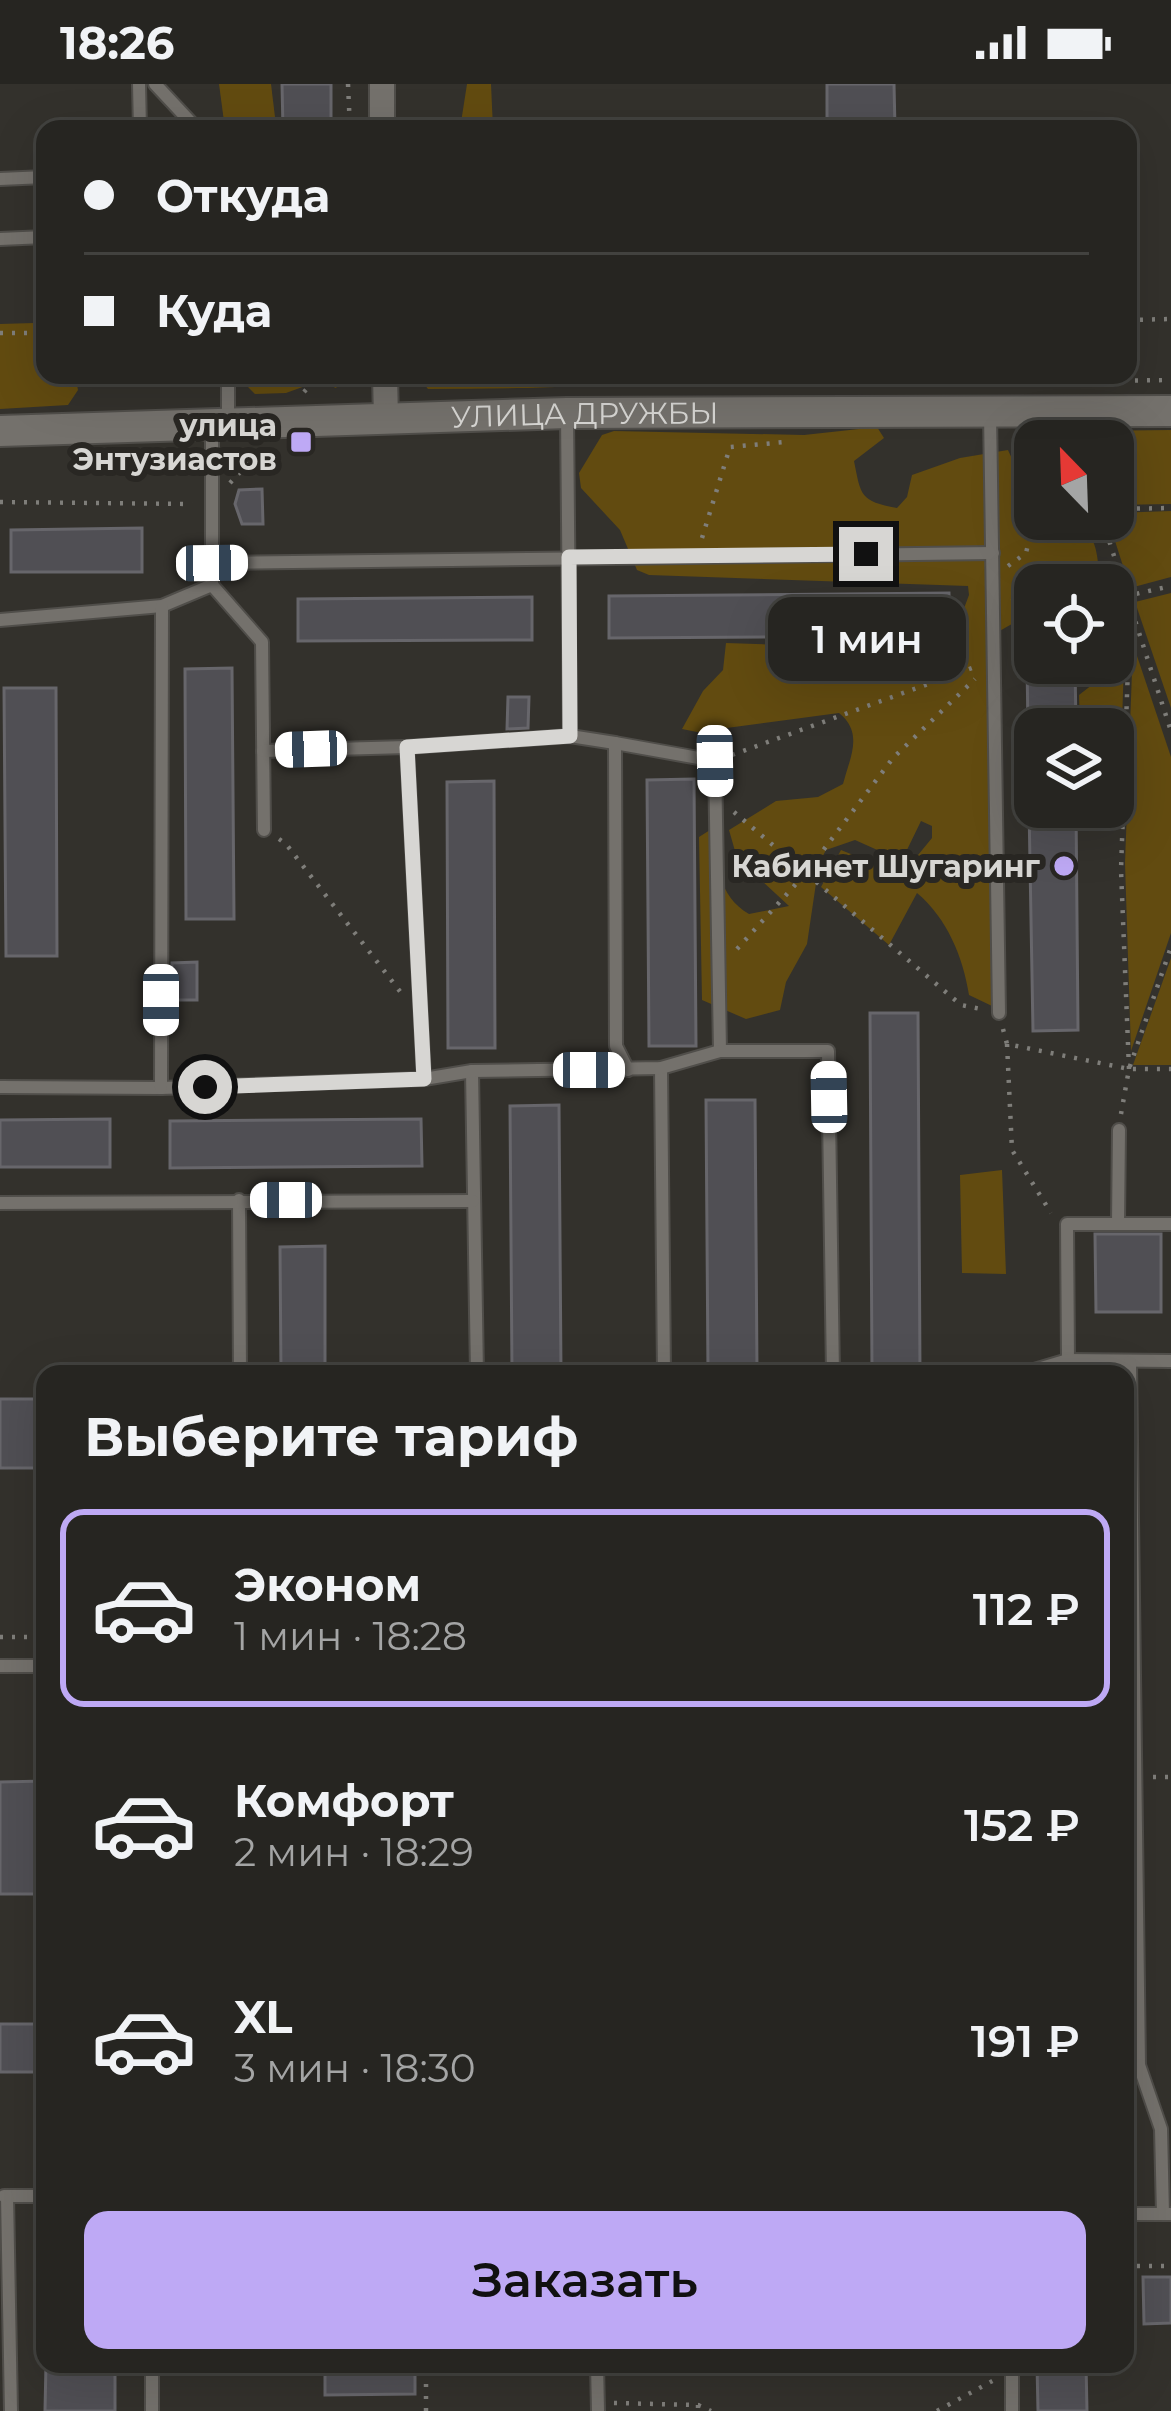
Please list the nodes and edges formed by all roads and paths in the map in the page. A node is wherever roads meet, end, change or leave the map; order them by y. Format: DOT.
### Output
graph roads {
  1 [pos="139,84"];
  2 [pos="155,84"];
  3 [pos="348,84"];
  4 [pos="382,84"];
  5 [pos="140,120"];
  6 [pos="189,120"];
  7 [pos="350,120"];
  8 [pos="382,120"];
  9 [pos="36,177"];
  10 [pos="0,179"];
  11 [pos="36,237"];
  12 [pos="0,238"];
  13 [pos="1171,319"];
  14 [pos="1137,320"];
  15 [pos="0,333"];
  16 [pos="36,333"];
  17 [pos="1171,380"];
  18 [pos="1137,381"];
  19 [pos="227,384"];
  20 [pos="385,384"];
  21 [pos="1171,411"];
  22 [pos="567,412"];
  23 [pos="990,412"];
  24 [pos="386,419"];
  25 [pos="220,425"];
  26 [pos="0,431"];
  27 [pos="796,440"];
  28 [pos="0,502"];
  29 [pos="212,504"];
  30 [pos="1171,508"];
  31 [pos="1134,509"];
  32 [pos="1030,540"];
  33 [pos="993,553"];
  34 [pos="697,555"];
  35 [pos="569,557"];
  36 [pos="212,563"];
  37 [pos="994,576"];
  38 [pos="212,585"];
  39 [pos="1171,586"];
  40 [pos="1134,596"];
  41 [pos="994,601"];
  42 [pos="1014,601"];
  43 [pos="162,606"];
  44 [pos="0,620"];
  45 [pos="1134,620"];
  46 [pos="996,659"];
  47 [pos="1127,684"];
  48 [pos="1171,731"];
  49 [pos="570,736"];
  50 [pos="615,743"];
  51 [pos="407,747"];
  52 [pos="263,751"];
  53 [pos="715,761"];
  54 [pos="716,796"];
  55 [pos="263,830"];
  56 [pos="806,873"];
  57 [pos="1171,947"];
  58 [pos="719,968"];
  59 [pos="1000,1012"];
  60 [pos="422,1021"];
  61 [pos="1007,1044"];
  62 [pos="720,1051"];
  63 [pos="661,1068"];
  64 [pos="1129,1069"];
  65 [pos="628,1070"];
  66 [pos="1171,1070"];
  67 [pos="472,1071"];
  68 [pos="424,1079"];
  69 [pos="0,1087"];
  70 [pos="161,1088"];
  71 [pos="1119,1130"];
  72 [pos="239,1200"];
  73 [pos="473,1201"];
  74 [pos="0,1203"];
  75 [pos="1118,1223"];
  76 [pos="1067,1224"];
  77 [pos="1171,1224"];
  78 [pos="1068,1360"];
  79 [pos="1171,1361"];
  80 [pos="1130,1362"];
  81 [pos="240,1365"];
  82 [pos="477,1365"];
  83 [pos="664,1365"];
  84 [pos="832,1365"];
  85 [pos="1051,1365"];
  86 [pos="1130,1365"];
  87 [pos="0,1637"];
  88 [pos="36,1637"];
  89 [pos="0,1666"];
  90 [pos="36,1666"];
  91 [pos="1134,2069"];
  92 [pos="4,2195"];
  93 [pos="36,2196"];
  94 [pos="1134,2214"];
  95 [pos="1167,2214"];
  96 [pos="1134,2266"];
  97 [pos="1171,2266"];
  98 [pos="152,2373"];
  99 [pos="426,2373"];
  100 [pos="597,2373"];
  101 [pos="1002,2373"];
  102 [pos="1012,2373"];
  103 [pos="598,2407"];
  104 [pos="698,2408"];
  105 [pos="11,2411"];
  106 [pos="152,2411"];
  107 [pos="426,2411"];
  108 [pos="711,2411"];
  109 [pos="938,2411"];
  110 [pos="1012,2411"];
  1 -- 5 [label="lane"];
  2 -- 6 [label="lane"];
  3 -- 7 [label="path"];
  4 -- 8 [label="street"];
  9 -- 10 [label="lane"];
  11 -- 12 [label="lane"];
  13 -- 14 [label="path"];
  15 -- 16 [label="path"];
  17 -- 18 [label="path"];
  19 -- 25 [label="lane"];
  20 -- 24 [label="street"];
  21 -- 23 [label="street, УЛИЦА ДРУЖБЫ"];
  22 -- 23 [label="street, УЛИЦА ДРУЖБЫ"];
  22 -- 24 [label="street, УЛИЦА ДРУЖБЫ"];
  22 -- 35 [label="lane"];
  23 -- 33 [label="lane"];
  24 -- 25 [label="street, УЛИЦА ДРУЖБЫ"];
  25 -- 26 [label="street, УЛИЦА ДРУЖБЫ"];
  25 -- 29 [label="lane"];
  27 -- 34 [label="path"];
  28 -- 29 [label="path"];
  29 -- 36 [label="lane"];
  30 -- 31 [label="path"];
  32 -- 37 [label="path"];
  33 -- 34 [label="lane"];
  33 -- 37 [label="lane"];
  34 -- 35 [label="lane"];
  35 -- 36 [label="lane"];
  35 -- 49 [label="lane"];
  36 -- 38 [label="lane"];
  37 -- 41 [label="lane"];
  38 -- 43 [label="lane"];
  38 -- 52 [label="lane"];
  39 -- 40 [label="path"];
  41 -- 42 [label="path"];
  41 -- 46 [label="lane"];
  43 -- 44 [label="lane"];
  43 -- 70 [label="lane"];
  45 -- 48 [label="path"];
  46 -- 53 [label="path"];
  46 -- 56 [label="path"];
  46 -- 59 [label="lane"];
  47 -- 64 [label="path"];
  49 -- 50 [label="lane"];
  49 -- 51 [label="lane"];
  50 -- 53 [label="lane"];
  50 -- 65 [label="lane"];
  51 -- 52 [label="lane"];
  51 -- 60 [label="lane"];
  52 -- 55 [label="lane"];
  53 -- 54 [label="lane"];
  54 -- 56 [label="path"];
  54 -- 58 [label="lane"];
  55 -- 60 [label="path"];
  56 -- 58 [label="path"];
  56 -- 59 [label="path"];
  57 -- 64 [label="path"];
  58 -- 62 [label="lane"];
  59 -- 61 [label="path"];
  60 -- 68 [label="lane"];
  61 -- 64 [label="path"];
  61 -- 76 [label="path"];
  62 -- 63 [label="lane"];
  62 -- 84 [label="lane"];
  63 -- 65 [label="lane"];
  63 -- 83 [label="lane"];
  64 -- 66 [label="path"];
  64 -- 71 [label="path"];
  65 -- 67 [label="lane"];
  67 -- 68 [label="lane"];
  67 -- 73 [label="lane"];
  68 -- 70 [label="lane"];
  69 -- 70 [label="lane"];
  71 -- 75 [label="lane"];
  72 -- 73 [label="lane"];
  72 -- 74 [label="lane"];
  72 -- 81 [label="lane"];
  73 -- 82 [label="lane"];
  75 -- 76 [label="lane"];
  75 -- 77 [label="lane"];
  76 -- 78 [label="lane"];
  78 -- 80 [label="lane"];
  78 -- 85 [label="lane"];
  79 -- 80 [label="lane"];
  80 -- 86 [label="lane"];
  87 -- 88 [label="path"];
  89 -- 90 [label="lane"];
  91 -- 95 [label="lane"];
  92 -- 93 [label="lane"];
  92 -- 105 [label="lane"];
  94 -- 95 [label="lane"];
  96 -- 97 [label="path"];
  98 -- 106 [label="lane"];
  99 -- 107 [label="path"];
  100 -- 103 [label="lane"];
  101 -- 109 [label="path"];
  102 -- 110 [label="lane"];
  103 -- 104 [label="path"];
  104 -- 108 [label="path"];
}
